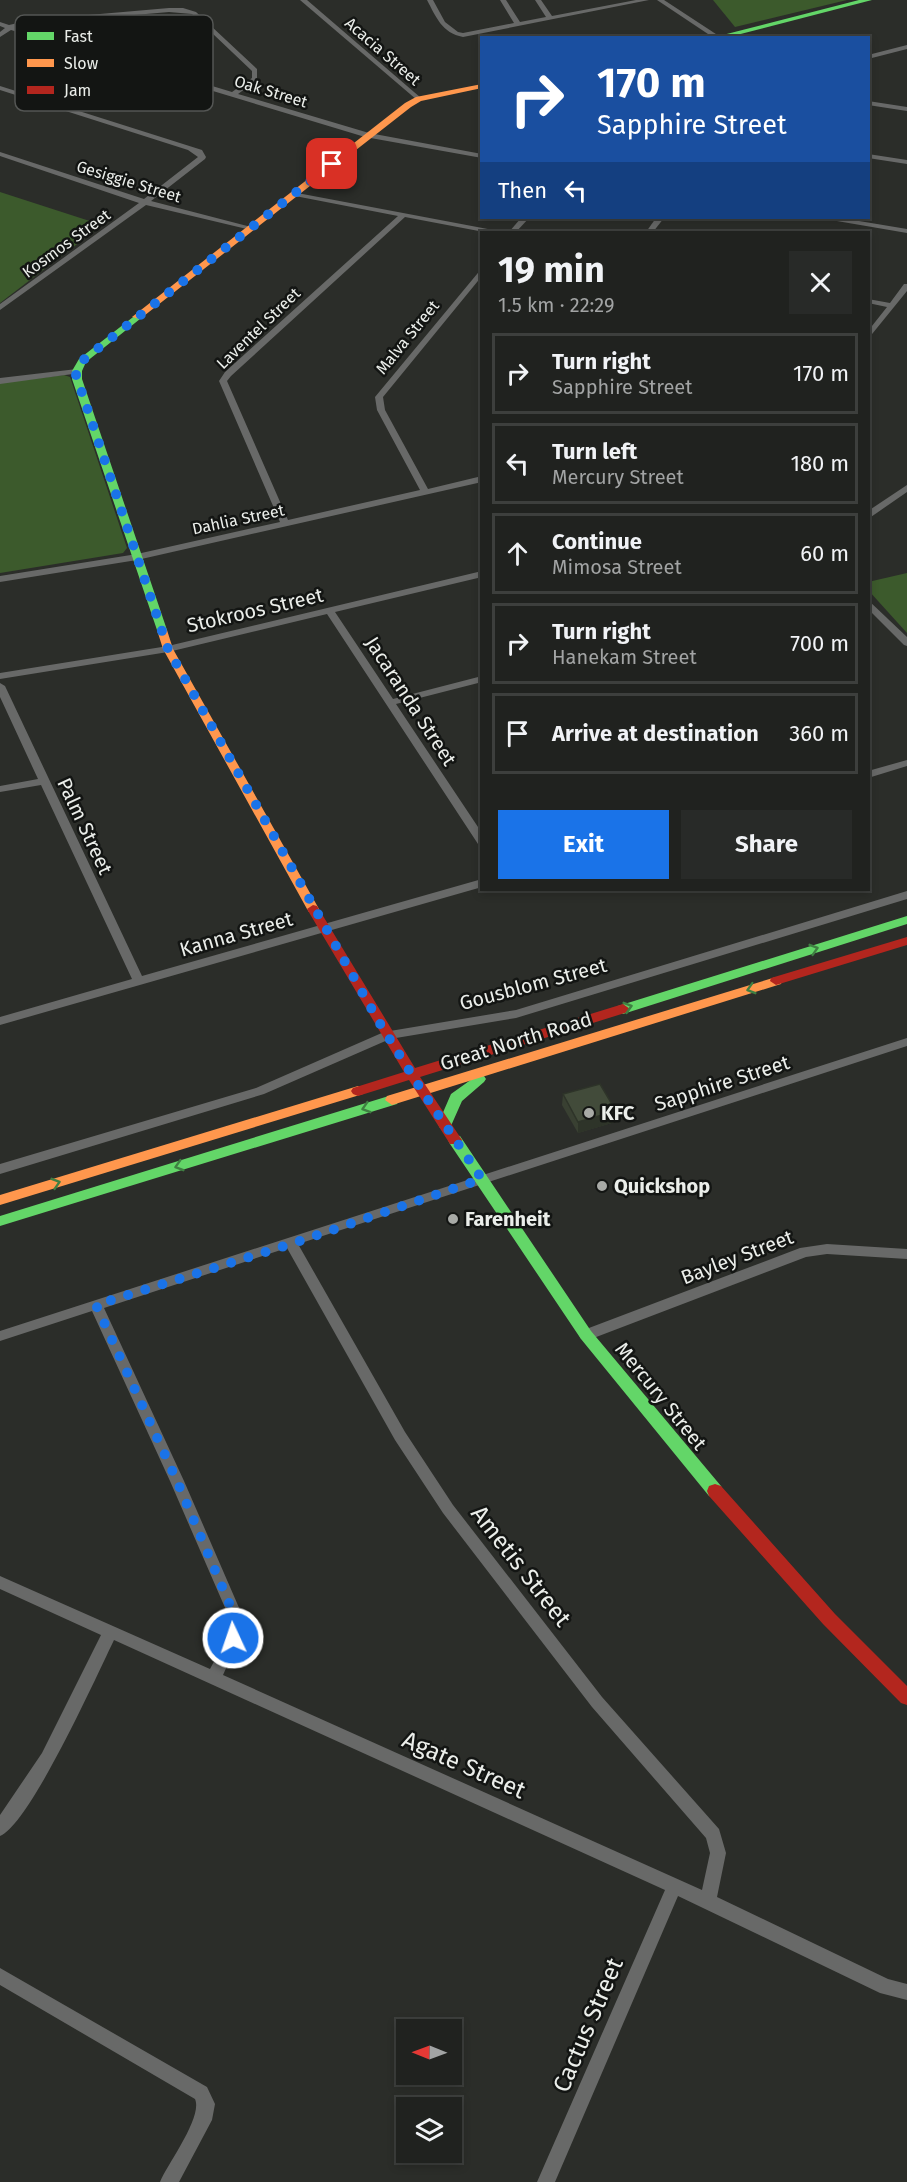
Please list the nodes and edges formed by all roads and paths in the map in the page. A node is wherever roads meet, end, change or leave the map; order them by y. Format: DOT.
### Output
graph roads {
  1 [pos="303,0"];
  2 [pos="430,0"];
  3 [pos="503,0"];
  4 [pos="538,0"];
  5 [pos="646,0"];
  6 [pos="660,0"];
  7 [pos="868,0"];
  8 [pos="610,3"];
  9 [pos="103,15"];
  10 [pos="194,15"];
  11 [pos="551,19"];
  12 [pos="518,25"];
  13 [pos="5,27"];
  14 [pos="213,32"];
  15 [pos="0,35"];
  16 [pos="716,36"];
  17 [pos="721,36"];
  18 [pos="907,47"];
  19 [pos="870,56"];
  20 [pos="480,86"];
  21 [pos="0,88"];
  22 [pos="213,88"];
  23 [pos="15,93"];
  24 [pos="233,94"];
  25 [pos="419,99"];
  26 [pos="870,103"];
  27 [pos="907,109"];
  28 [pos="73,111"];
  29 [pos="368,135"];
  30 [pos="0,154"];
  31 [pos="480,156"];
  32 [pos="870,156"];
  33 [pos="907,162"];
  34 [pos="295,194"];
  35 [pos="145,202"];
  36 [pos="402,216"];
  37 [pos="524,219"];
  38 [pos="659,219"];
  39 [pos="837,219"];
  40 [pos="251,228"];
  41 [pos="487,231"];
  42 [pos="513,231"];
  43 [pos="650,231"];
  44 [pos="907,231"];
  45 [pos="480,272"];
  46 [pos="907,286"];
  47 [pos="870,301"];
  48 [pos="892,306"];
  49 [pos="0,308"];
  50 [pos="870,334"];
  51 [pos="76,371"];
  52 [pos="0,381"];
  53 [pos="480,479"];
  54 [pos="907,488"];
  55 [pos="425,492"];
  56 [pos="870,515"];
  57 [pos="285,524"];
  58 [pos="137,557"];
  59 [pos="480,574"];
  60 [pos="0,579"];
  61 [pos="870,605"];
  62 [pos="330,611"];
  63 [pos="907,643"];
  64 [pos="168,649"];
  65 [pos="0,676"];
  66 [pos="480,680"];
  67 [pos="0,686"];
  68 [pos="391,702"];
  69 [pos="907,763"];
  70 [pos="870,774"];
  71 [pos="44,782"];
  72 [pos="0,789"];
  73 [pos="480,839"];
  74 [pos="480,884"];
  75 [pos="907,895"];
  76 [pos="907,920"];
  77 [pos="324,928"];
  78 [pos="907,941"];
  79 [pos="138,981"];
  80 [pos="0,1021"];
  81 [pos="388,1035"];
  82 [pos="907,1042"];
  83 [pos="496,1067"];
  84 [pos="412,1074"];
  85 [pos="422,1091"];
  86 [pos="445,1124"];
  87 [pos="0,1169"];
  88 [pos="482,1179"];
  89 [pos="0,1200"];
  90 [pos="0,1221"];
  91 [pos="291,1244"];
  92 [pos="907,1254"];
  93 [pos="96,1305"];
  94 [pos="586,1335"];
  95 [pos="0,1336"];
  96 [pos="0,1582"];
  97 [pos="110,1632"];
  98 [pos="213,1678"];
  99 [pos="907,1696"];
  100 [pos="0,1827"];
  101 [pos="674,1887"];
  102 [pos="708,1901"];
  103 [pos="0,1976"];
  104 [pos="907,1992"];
  105 [pos="169,2182"];
  106 [pos="546,2182"];
  1 -- 25 [label="street, Acacia Street"];
  2 -- 12 [label="street"];
  3 -- 12 [label="street"];
  4 -- 11 [label="street"];
  5 -- 8 [label="street"];
  6 -- 16 [label="street"];
  7 -- 17 [label="street"];
  8 -- 11 [label="street"];
  9 -- 10 [label="street"];
  11 -- 12 [label="street"];
  13 -- 15 [label="street"];
  14 -- 24 [label="street"];
  18 -- 19 [label="street"];
  20 -- 25 [label="street"];
  21 -- 23 [label="street, Kosmos Street"];
  22 -- 24 [label="street, Oak Street"];
  24 -- 29 [label="street, Oak Street"];
  25 -- 29 [label="street"];
  26 -- 27 [label="street"];
  28 -- 35 [label="street, Kosmos Street"];
  29 -- 31 [label="street, Oak Street"];
  29 -- 34 [label="street"];
  30 -- 35 [label="street, Gesiggie Street"];
  32 -- 33 [label="street"];
  34 -- 36 [label="street"];
  34 -- 40 [label="street"];
  35 -- 40 [label="street, Gesiggie Street"];
  35 -- 49 [label="street, Kosmos Street"];
  36 -- 41 [label="street"];
  36 -- 57 [label="street, Laventel Street"];
  37 -- 42 [label="street"];
  38 -- 43 [label="street"];
  39 -- 44 [label="street"];
  40 -- 51 [label="street"];
  45 -- 55 [label="street, Malva Street"];
  46 -- 48 [label="street"];
  47 -- 48 [label="street"];
  48 -- 50 [label="street"];
  51 -- 52 [label="street"];
  51 -- 58 [label="street, Mercury Street"];
  53 -- 55 [label="street, Dahlia Street"];
  54 -- 56 [label="street"];
  55 -- 57 [label="street, Dahlia Street"];
  57 -- 58 [label="street, Dahlia Street"];
  58 -- 60 [label="street, Dahlia Street"];
  58 -- 64 [label="street, Mercury Street"];
  59 -- 62 [label="street, Stokroos Street"];
  61 -- 63 [label="street"];
  62 -- 64 [label="street, Stokroos Street"];
  62 -- 68 [label="street, Jacaranda Street"];
  64 -- 65 [label="street, Stokroos Street"];
  64 -- 77 [label="street, Mercury Street"];
  66 -- 68 [label="street"];
  67 -- 71 [label="street, Palm Street"];
  68 -- 73 [label="street, Jacaranda Street"];
  69 -- 70 [label="street"];
  71 -- 72 [label="street"];
  71 -- 79 [label="street, Palm Street"];
  74 -- 77 [label="street, Kanna Street"];
  75 -- 81 [label="street, Gousblom Street"];
  84 -- 76 [label="street, Great North Road, one-way"];
  77 -- 79 [label="street, Kanna Street"];
  77 -- 81 [label="street, Mercury Street"];
  78 -- 83 [label="street, Great North Road, one-way"];
  79 -- 80 [label="street, Kanna Street"];
  81 -- 84 [label="street, Mercury Street"];
  81 -- 87 [label="street, Gousblom Street"];
  82 -- 88 [label="street, Sapphire Street"];
  83 -- 85 [label="street, Great North Road"];
  83 -- 86 [label="street"];
  84 -- 85 [label="street, Mercury Street"];
  89 -- 84 [label="street, Great North Road, one-way"];
  85 -- 86 [label="street, Mercury Street"];
  85 -- 90 [label="street, Great North Road, one-way"];
  86 -- 88 [label="street, Mercury Street"];
  88 -- 91 [label="street, Sapphire Street"];
  88 -- 94 [label="street, Mercury Street"];
  91 -- 93 [label="street, Sapphire Street"];
  91 -- 102 [label="street, Ametis Street"];
  92 -- 94 [label="street, Bayley Street"];
  93 -- 95 [label="street, Sapphire Street"];
  93 -- 98 [label="street"];
  94 -- 99 [label="street, Mercury Street"];
  96 -- 97 [label="street, Agate Street"];
  97 -- 98 [label="street, Agate Street"];
  97 -- 100 [label="street"];
  98 -- 101 [label="street, Agate Street"];
  101 -- 102 [label="street, Agate Street"];
  101 -- 106 [label="street, Cactus Street"];
  102 -- 104 [label="street, Agate Street"];
  103 -- 105 [label="street"];
}
